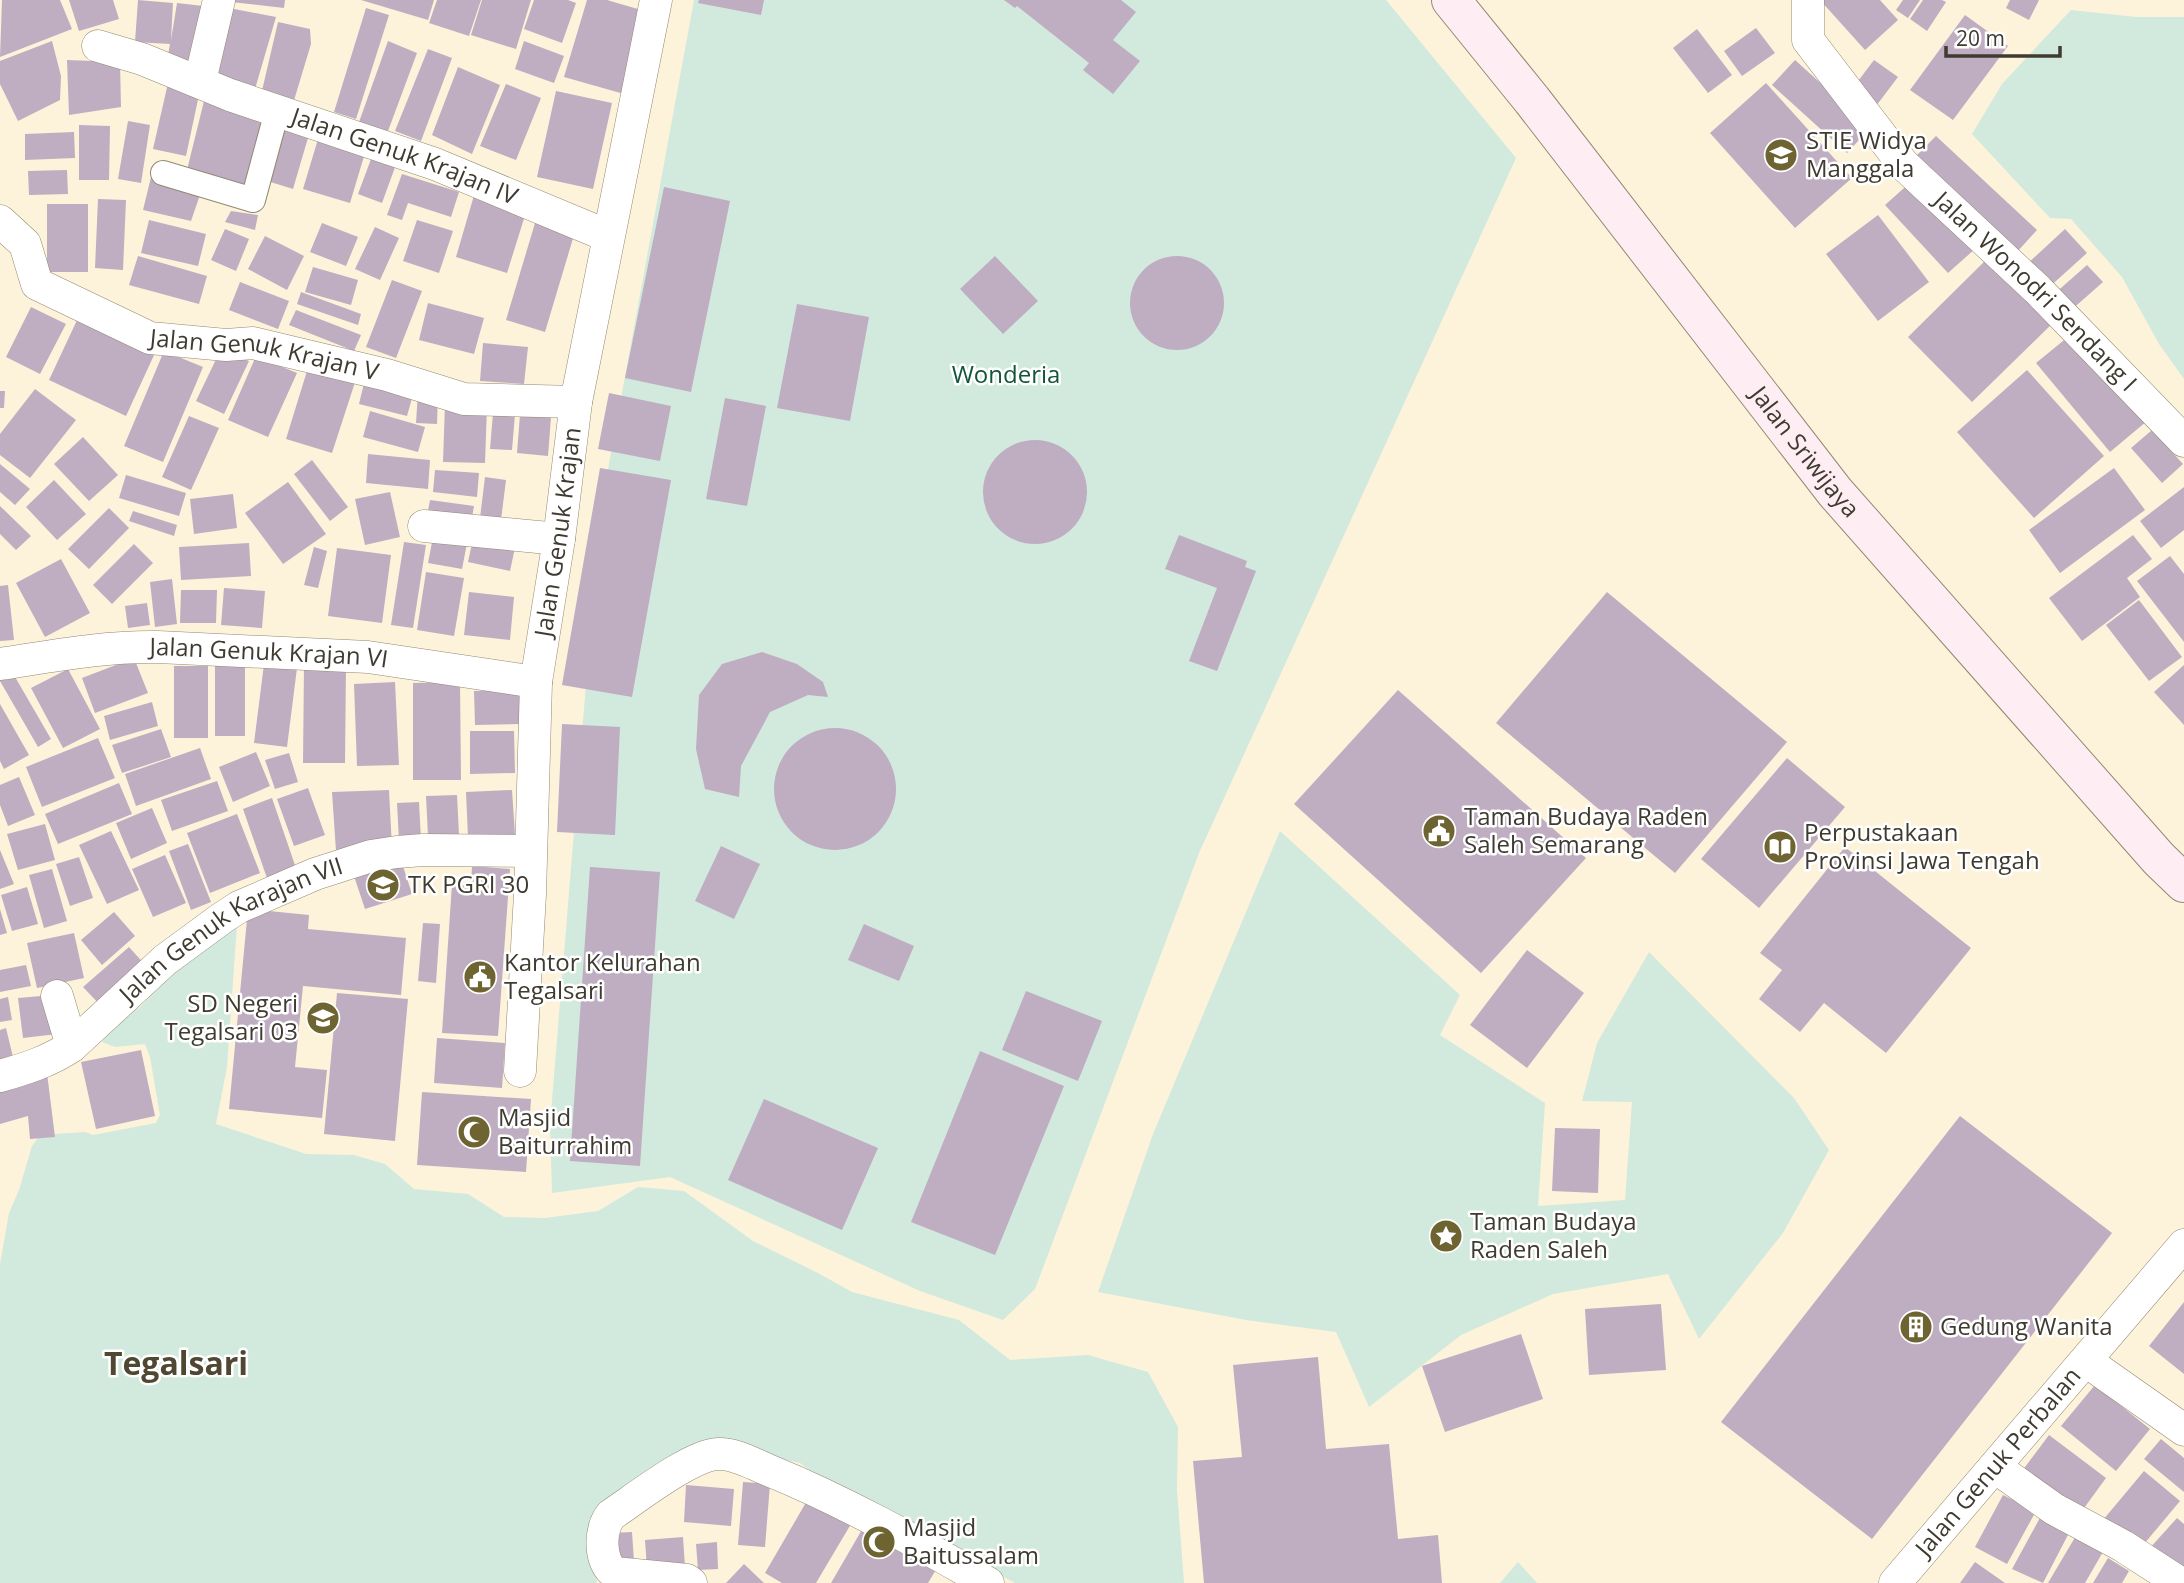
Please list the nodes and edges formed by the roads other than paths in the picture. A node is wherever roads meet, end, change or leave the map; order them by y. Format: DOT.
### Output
graph roads {
  1 [pos="219,0"];
  2 [pos="1451,0"];
  3 [pos="1808,0"];
  4 [pos="652,1"];
  5 [pos="98,46"];
  6 [pos="200,81"];
  7 [pos="277,111"];
  8 [pos="163,173"];
  9 [pos="0,221"];
  10 [pos="608,236"];
  11 [pos="576,402"];
  12 [pos="2184,441"];
  13 [pos="424,526"];
  14 [pos="559,539"];
  15 [pos="0,664"];
  16 [pos="536,682"];
  17 [pos="530,851"];
  18 [pos="2184,883"];
  19 [pos="57,996"];
  20 [pos="72,1046"];
  21 [pos="520,1071"];
  22 [pos="0,1076"];
  23 [pos="2184,1245"];
  24 [pos="2086,1361"];
  25 [pos="2184,1430"];
  26 [pos="1995,1467"];
  27 [pos="945,1572"];
  28 [pos="691,1583"];
  29 [pos="988,1583"];
  30 [pos="1895,1583"];
  31 [pos="2180,1583"];
  1 -- 6 [label="street"];
  2 -- 18 [label="main road, Jalan Sriwijaya"];
  3 -- 12 [label="street, Jalan Wonodri Sendang I"];
  4 -- 10 [label="street, Jalan Genuk Krajan"];
  5 -- 6 [label="street, Jalan Genuk Krajan IV"];
  6 -- 7 [label="street, Jalan Genuk Krajan IV"];
  7 -- 8 [label="street"];
  7 -- 10 [label="street, Jalan Genuk Krajan IV"];
  9 -- 11 [label="street, Jalan Genuk Krajan V"];
  10 -- 11 [label="street, Jalan Genuk Krajan"];
  11 -- 14 [label="street, Jalan Genuk Krajan"];
  13 -- 14 [label="street"];
  14 -- 16 [label="street, Jalan Genuk Krajan"];
  15 -- 16 [label="street, Jalan Genuk Krajan VI"];
  16 -- 17 [label="street, Jalan Genuk Krajan"];
  17 -- 20 [label="street, Jalan Genuk Karajan VII"];
  17 -- 21 [label="street, Jalan Genuk Krajan"];
  19 -- 20 [label="street"];
  20 -- 22 [label="street, Jalan Genuk Karajan VII"];
  23 -- 24 [label="street, Jalan Genuk Perbalan"];
  24 -- 25 [label="street"];
  24 -- 26 [label="street, Jalan Genuk Perbalan"];
  26 -- 30 [label="street, Jalan Genuk Perbalan"];
  26 -- 31 [label="street"];
  27 -- 28 [label="street"];
  27 -- 29 [label="street"];
}
